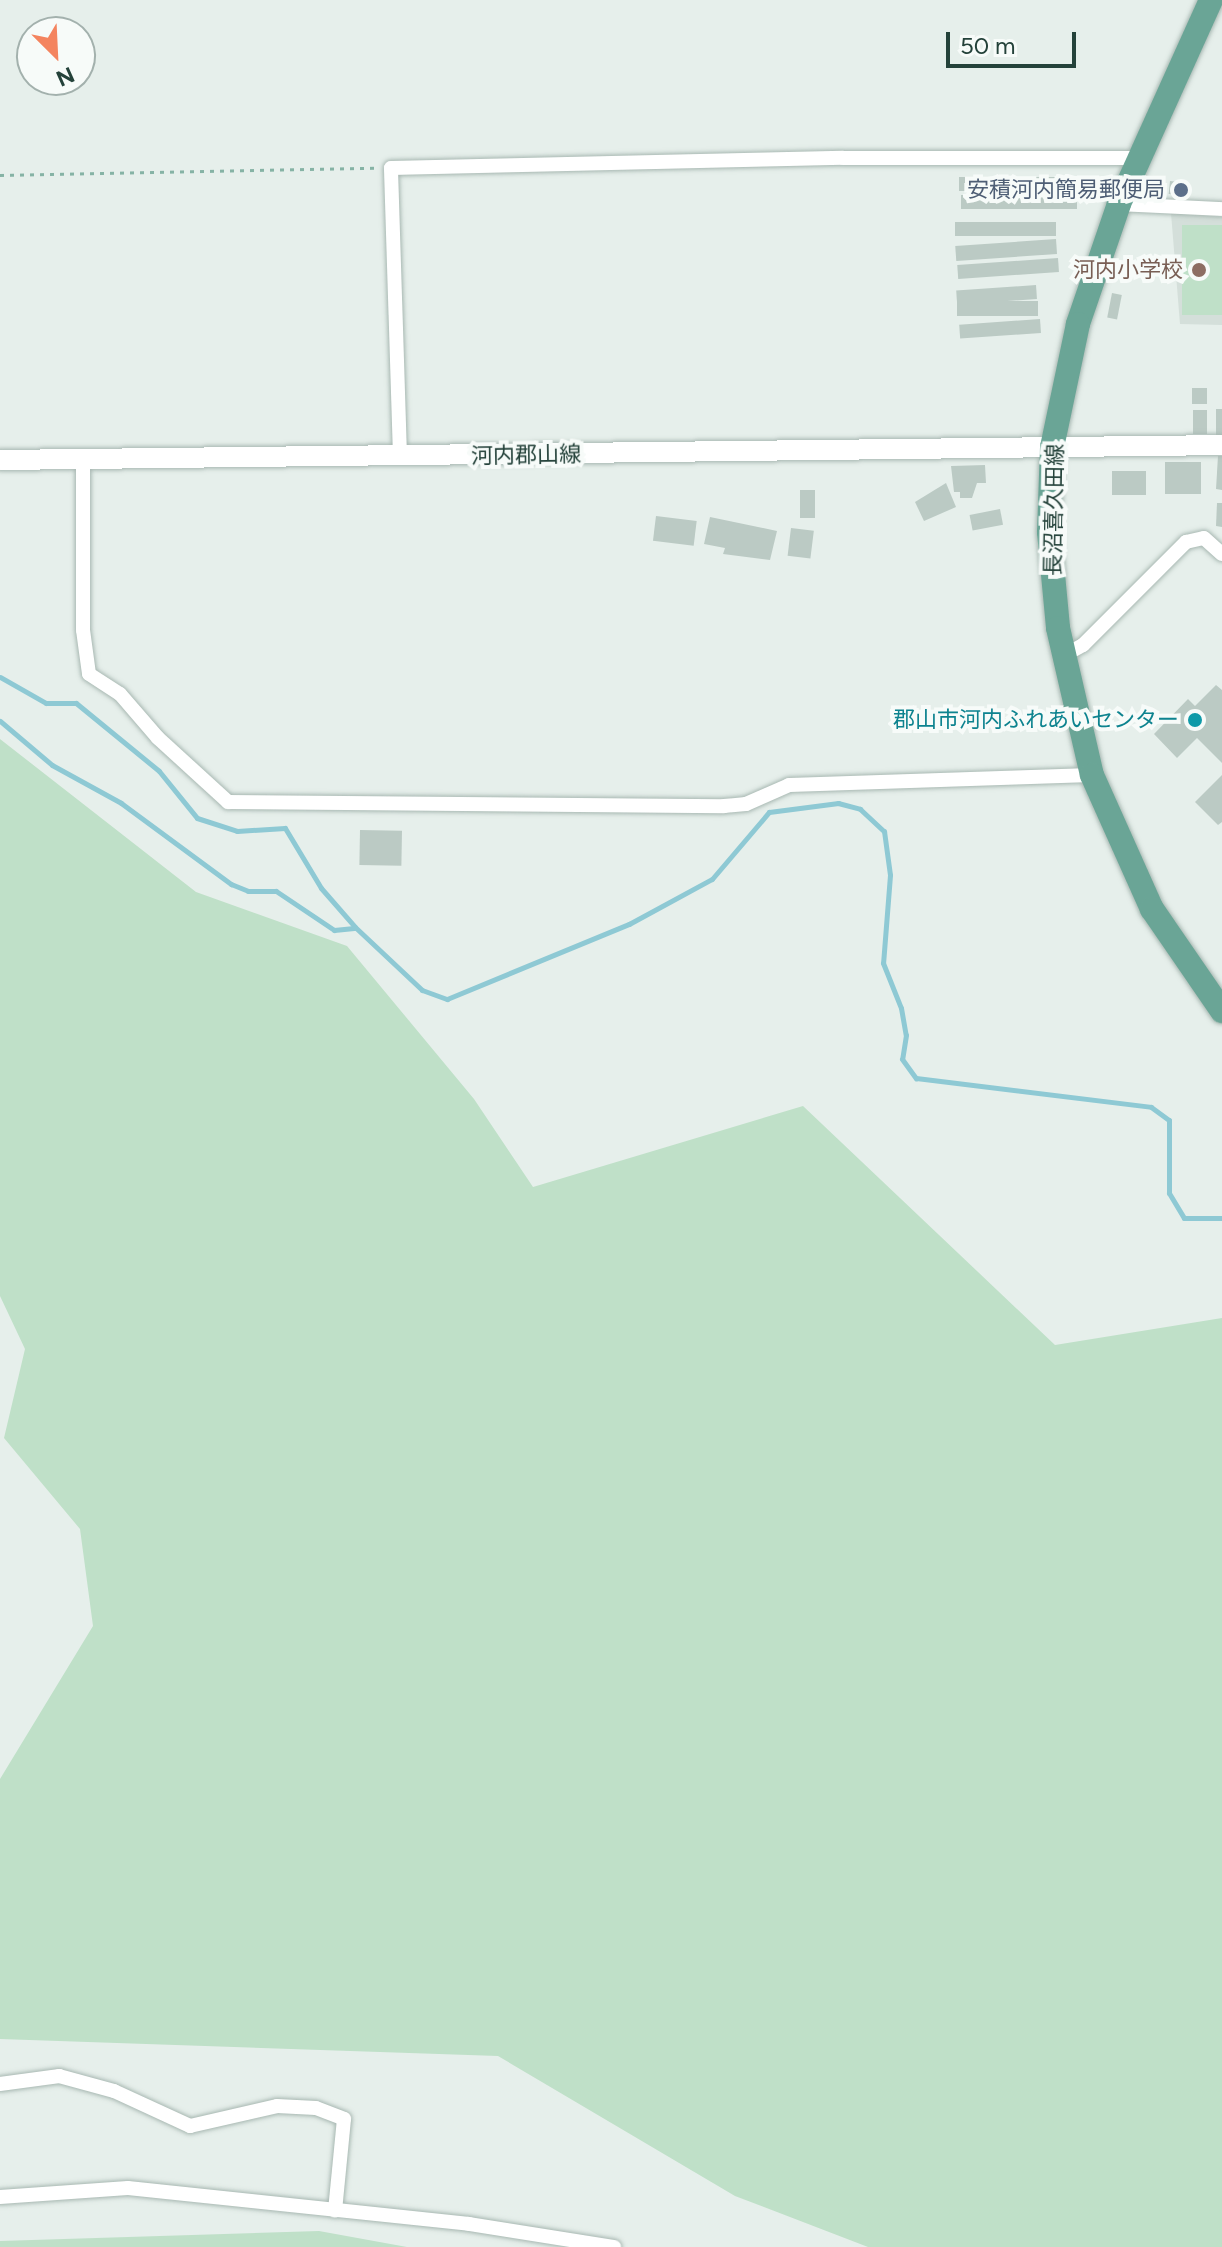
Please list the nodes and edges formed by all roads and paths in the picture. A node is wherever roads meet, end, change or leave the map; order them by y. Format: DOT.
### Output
graph roads {
  1 [pos="1211,0"];
  2 [pos="1141,158"];
  3 [pos="391,168"];
  4 [pos="0,175"];
  5 [pos="1119,204"];
  6 [pos="1222,209"];
  7 [pos="1222,445"];
  8 [pos="1052,447"];
  9 [pos="400,456"];
  10 [pos="0,460"];
  11 [pos="83,460"];
  12 [pos="1222,554"];
  13 [pos="1063,656"];
  14 [pos="1092,775"];
  15 [pos="1222,1011"];
  16 [pos="0,2084"];
  17 [pos="0,2197"];
  18 [pos="335,2211"];
  19 [pos="614,2247"];
  1 -- 2 [label="main road, 長沼喜久田線"];
  2 -- 3 [label="street"];
  2 -- 5 [label="main road, 長沼喜久田線"];
  3 -- 4 [label="path"];
  3 -- 9 [label="street"];
  5 -- 6 [label="street"];
  5 -- 8 [label="main road, 長沼喜久田線"];
  7 -- 8 [label="main road, 河内郡山線"];
  8 -- 9 [label="main road, 河内郡山線"];
  8 -- 13 [label="main road, 長沼喜久田線"];
  9 -- 11 [label="main road, 河内郡山線"];
  10 -- 11 [label="main road, 河内郡山線"];
  11 -- 14 [label="street"];
  12 -- 13 [label="street"];
  13 -- 14 [label="main road, 長沼喜久田線"];
  14 -- 15 [label="main road, 長沼喜久田線"];
  16 -- 18 [label="street"];
  17 -- 18 [label="street"];
  18 -- 19 [label="street"];
}
